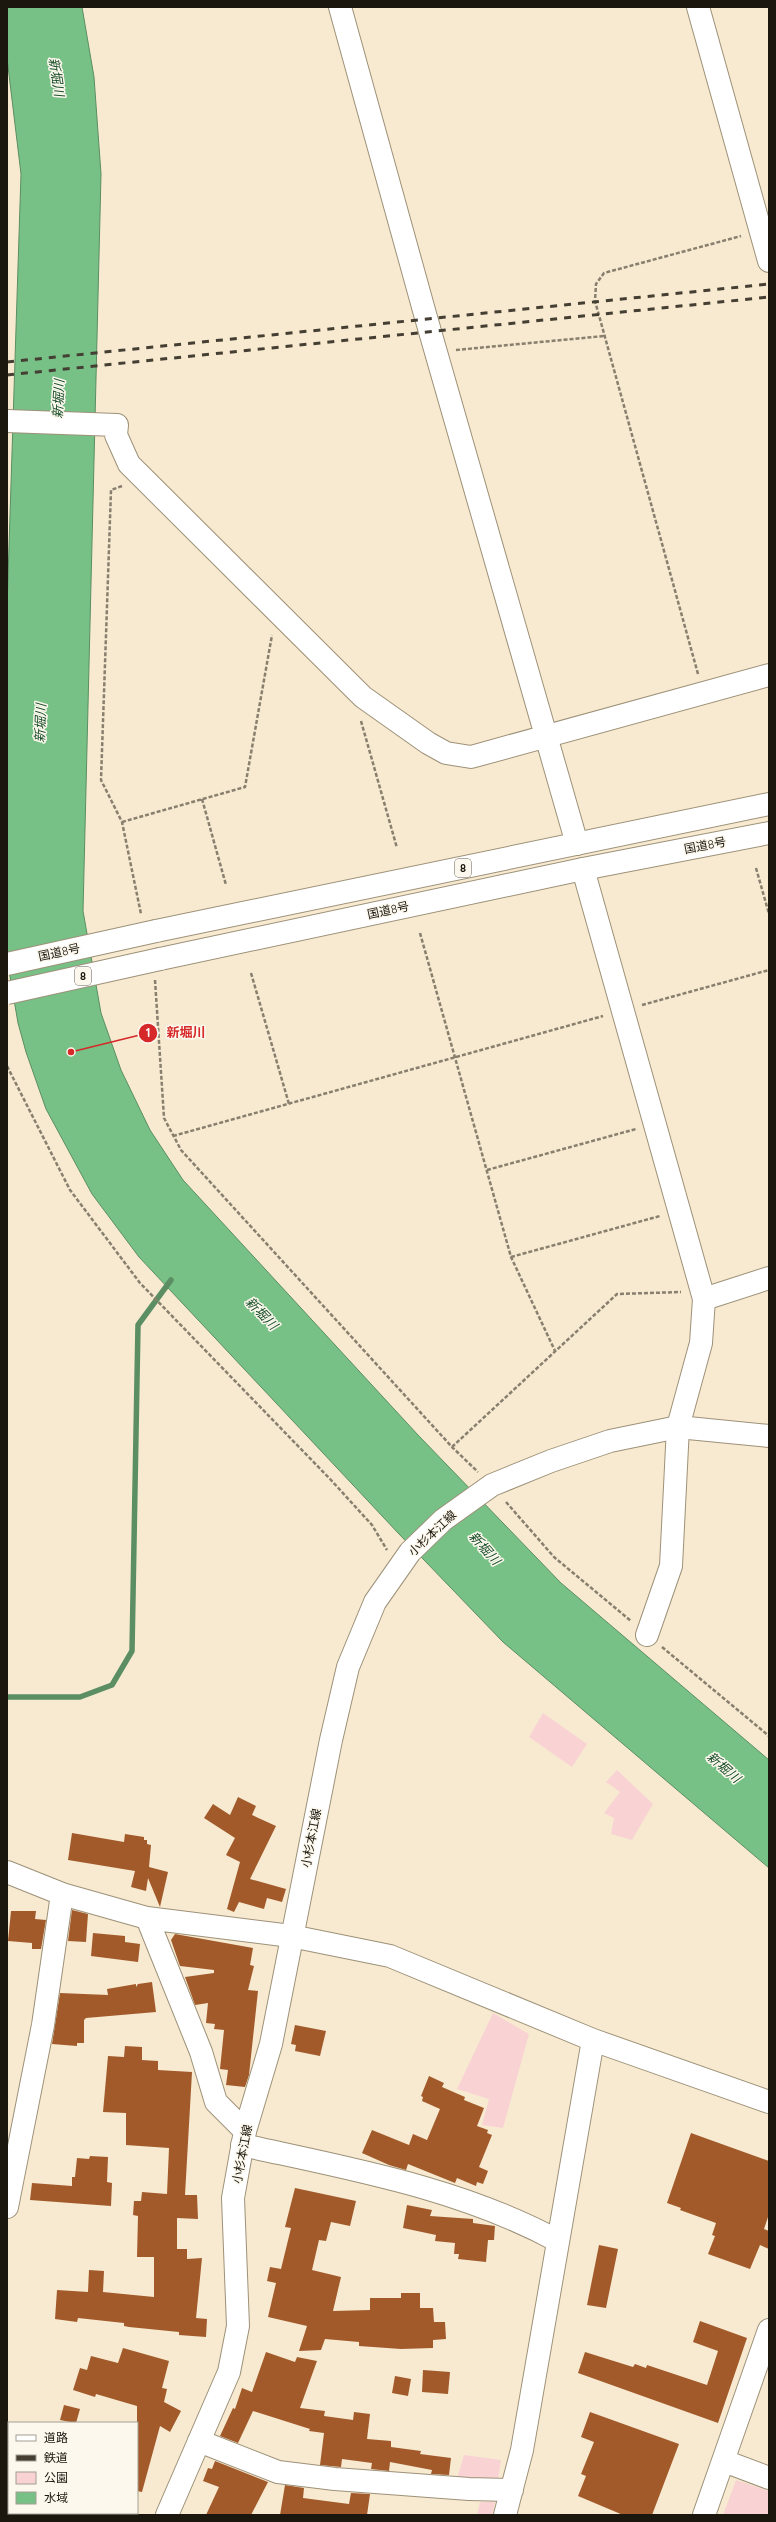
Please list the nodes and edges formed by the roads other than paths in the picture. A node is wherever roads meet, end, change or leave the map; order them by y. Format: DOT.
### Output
graph roads {
  1 [pos="340,7"];
  2 [pos="698,7"];
  3 [pos="762,222"];
  4 [pos="769,261"];
  5 [pos="7,421"];
  6 [pos="769,675"];
  7 [pos="547,738"];
  8 [pos="769,804"];
  9 [pos="769,832"];
  10 [pos="577,844"];
  11 [pos="583,869"];
  12 [pos="7,964"];
  13 [pos="7,993"];
  14 [pos="769,1278"];
  15 [pos="703,1295"];
  16 [pos="678,1427"];
  17 [pos="769,1436"];
  18 [pos="647,1635"];
  19 [pos="7,1872"];
  20 [pos="62,1894"];
  21 [pos="147,1918"];
  22 [pos="291,1936"];
  23 [pos="593,2040"];
  24 [pos="769,2102"];
  25 [pos="244,2138"];
  26 [pos="7,2207"];
  27 [pos="558,2241"];
  28 [pos="769,2330"];
  29 [pos="199,2441"];
  30 [pos="724,2461"];
  31 [pos="769,2478"];
  32 [pos="512,2490"];
  33 [pos="168,2515"];
  34 [pos="505,2515"];
  35 [pos="704,2515"];
  1 -- 7 [label="main road"];
  2 -- 3 [label="main road"];
  3 -- 4 [label="main road"];
  5 -- 7 [label="main road"];
  6 -- 7 [label="main road"];
  7 -- 10 [label="main road"];
  8 -- 10 [label="main road, 国道8号 / 8"];
  9 -- 11 [label="main road, 国道8号 / 8"];
  10 -- 12 [label="main road, 国道8号 / 8, bridge"];
  11 -- 13 [label="main road, 国道8号 / 8, bridge"];
  11 -- 15 [label="main road"];
  14 -- 15 [label="main road"];
  15 -- 16 [label="main road"];
  16 -- 17 [label="main road, 小杉本江線"];
  16 -- 18 [label="main road"];
  16 -- 22 [label="main road, 小杉本江線"];
  19 -- 20 [label="main road"];
  20 -- 21 [label="main road"];
  20 -- 26 [label="main road"];
  21 -- 22 [label="main road"];
  21 -- 25 [label="main road"];
  22 -- 23 [label="main road"];
  22 -- 25 [label="main road, 小杉本江線"];
  23 -- 24 [label="main road"];
  23 -- 27 [label="main road"];
  25 -- 27 [label="main road"];
  25 -- 29 [label="main road, 小杉本江線"];
  27 -- 32 [label="main road"];
  28 -- 30 [label="main road"];
  29 -- 32 [label="main road"];
  29 -- 33 [label="main road, 小杉本江線"];
  30 -- 31 [label="main road"];
  30 -- 35 [label="main road"];
  32 -- 34 [label="main road"];
}
